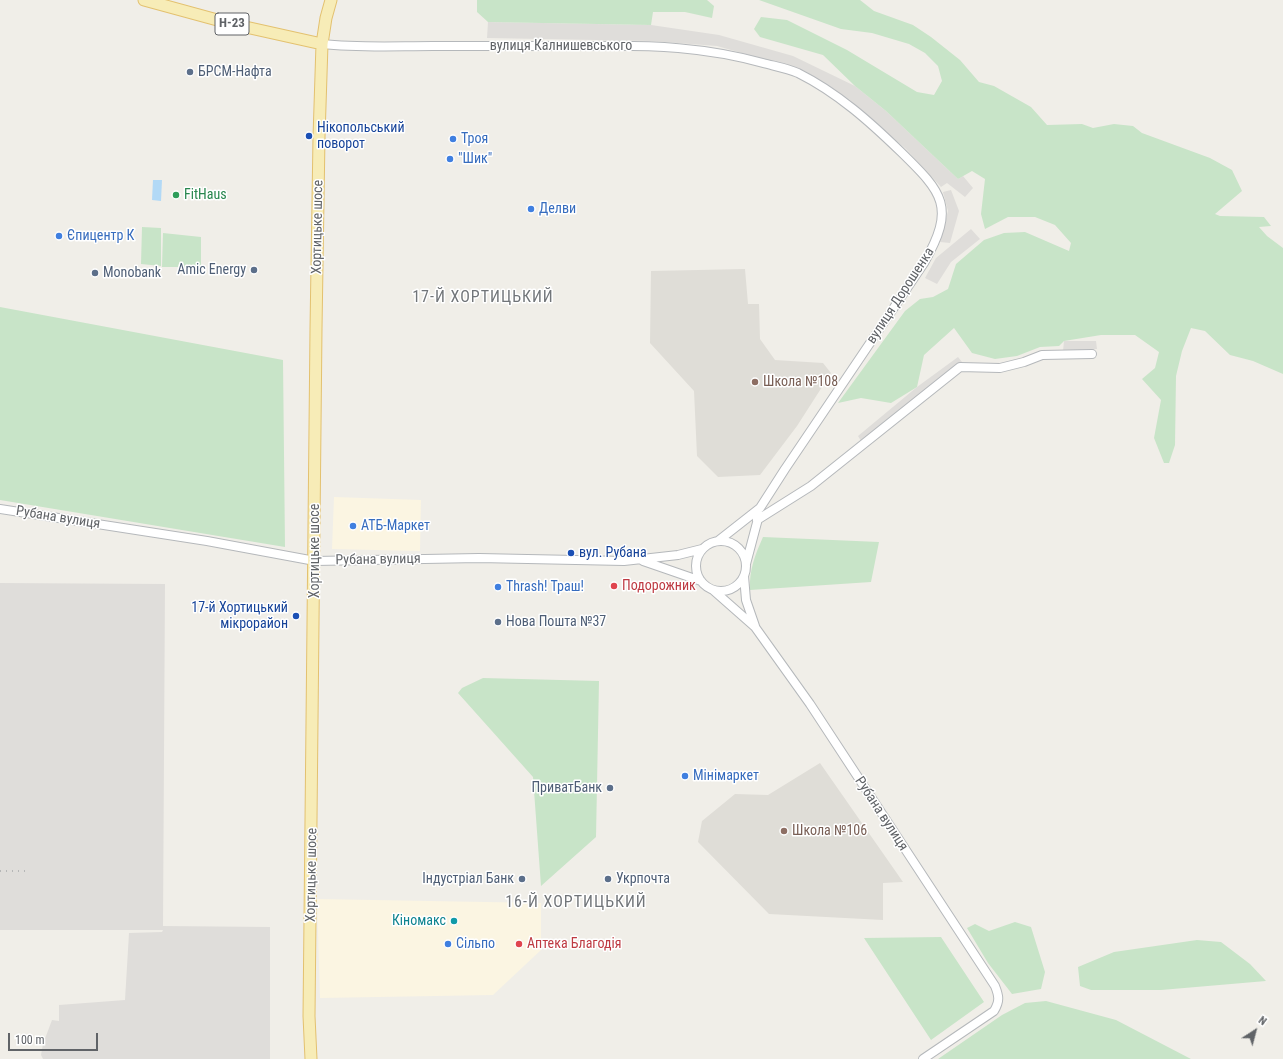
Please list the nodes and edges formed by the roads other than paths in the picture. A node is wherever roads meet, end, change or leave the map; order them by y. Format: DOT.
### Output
graph roads {
  1 [pos="144,0"];
  2 [pos="331,0"];
  3 [pos="322,44"];
  4 [pos="796,72"];
  5 [pos="1092,354"];
  6 [pos="760,508"];
  7 [pos="0,509"];
  8 [pos="757,520"];
  9 [pos="718,542"];
  10 [pos="702,549"];
  11 [pos="641,560"];
  12 [pos="315,561"];
  13 [pos="746,566"];
  14 [pos="744,576"];
  15 [pos="701,581"];
  16 [pos="713,590"];
  17 [pos="755,627"];
  18 [pos="311,1059"];
  19 [pos="923,1059"];
  1 -- 3 [label="main road, Н-23"];
  2 -- 3 [label="main road, Хортицьке шосе"];
  3 -- 4 [label="street, вулиця Калнишевського"];
  3 -- 12 [label="main road, Хортицьке шосе"];
  4 -- 6 [label="street, вулиця Дорошенка"];
  5 -- 8 [label="street"];
  6 -- 8 [label="street, вулиця Дорошенка"];
  6 -- 9 [label="street, вулиця Дорошенка"];
  7 -- 12 [label="street, Рубана вулиця"];
  8 -- 13 [label="street, вулиця Дорошенка"];
  9 -- 10 [label="street"];
  9 -- 13 [label="street"];
  10 -- 11 [label="street, Рубана вулиця"];
  10 -- 15 [label="street"];
  11 -- 12 [label="street, Рубана вулиця"];
  11 -- 15 [label="street, Рубана вулиця"];
  12 -- 18 [label="main road, Хортицьке шосе"];
  13 -- 14 [label="street"];
  14 -- 16 [label="street"];
  14 -- 17 [label="street, Рубана вулиця"];
  15 -- 16 [label="street"];
  16 -- 17 [label="street, Рубана вулиця"];
  17 -- 19 [label="street, Рубана вулиця"];
}
